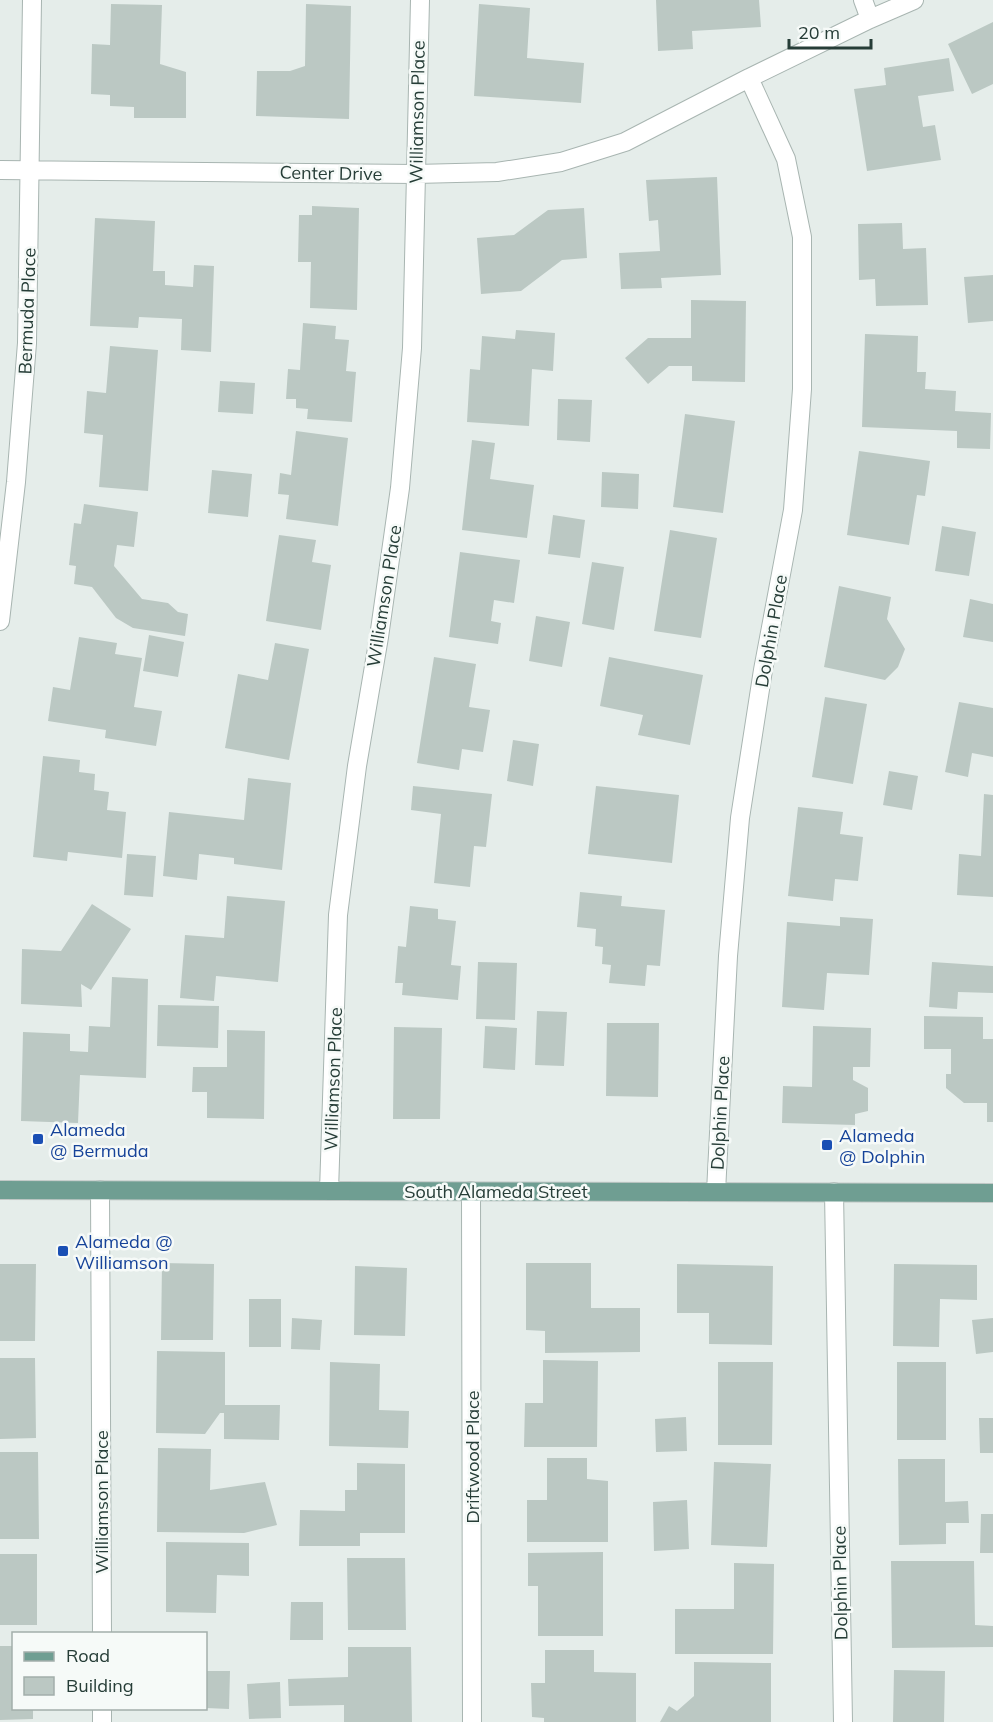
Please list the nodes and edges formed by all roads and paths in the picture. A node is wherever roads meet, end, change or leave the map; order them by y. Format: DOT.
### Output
graph roads {
  1 [pos="32,0"];
  2 [pos="420,0"];
  3 [pos="863,0"];
  4 [pos="914,0"];
  5 [pos="870,19"];
  6 [pos="748,78"];
  7 [pos="0,170"];
  8 [pos="31,170"];
  9 [pos="415,174"];
  10 [pos="0,621"];
  11 [pos="0,1190"];
  12 [pos="100,1190"];
  13 [pos="329,1191"];
  14 [pos="471,1191"];
  15 [pos="716,1192"];
  16 [pos="834,1192"];
  17 [pos="993,1193"];
  18 [pos="102,1632"];
  19 [pos="472,1722"];
  20 [pos="843,1722"];
  1 -- 8 [label="street, Bermuda Place"];
  2 -- 9 [label="street, Williamson Place"];
  3 -- 5 [label="street"];
  4 -- 5 [label="street, Center Drive"];
  5 -- 6 [label="street, Center Drive"];
  6 -- 9 [label="street, Center Drive"];
  6 -- 15 [label="street, Dolphin Place"];
  7 -- 8 [label="street, Center Drive"];
  8 -- 9 [label="street, Center Drive"];
  8 -- 10 [label="street, Bermuda Place"];
  9 -- 13 [label="street, Williamson Place"];
  11 -- 12 [label="main road, South Alameda Street"];
  12 -- 13 [label="main road, South Alameda Street"];
  12 -- 18 [label="street, Williamson Place"];
  13 -- 14 [label="main road, South Alameda Street"];
  14 -- 15 [label="main road, South Alameda Street"];
  14 -- 19 [label="street, Driftwood Place"];
  15 -- 16 [label="main road, South Alameda Street"];
  16 -- 17 [label="main road, South Alameda Street"];
  16 -- 20 [label="street, Dolphin Place"];
}
